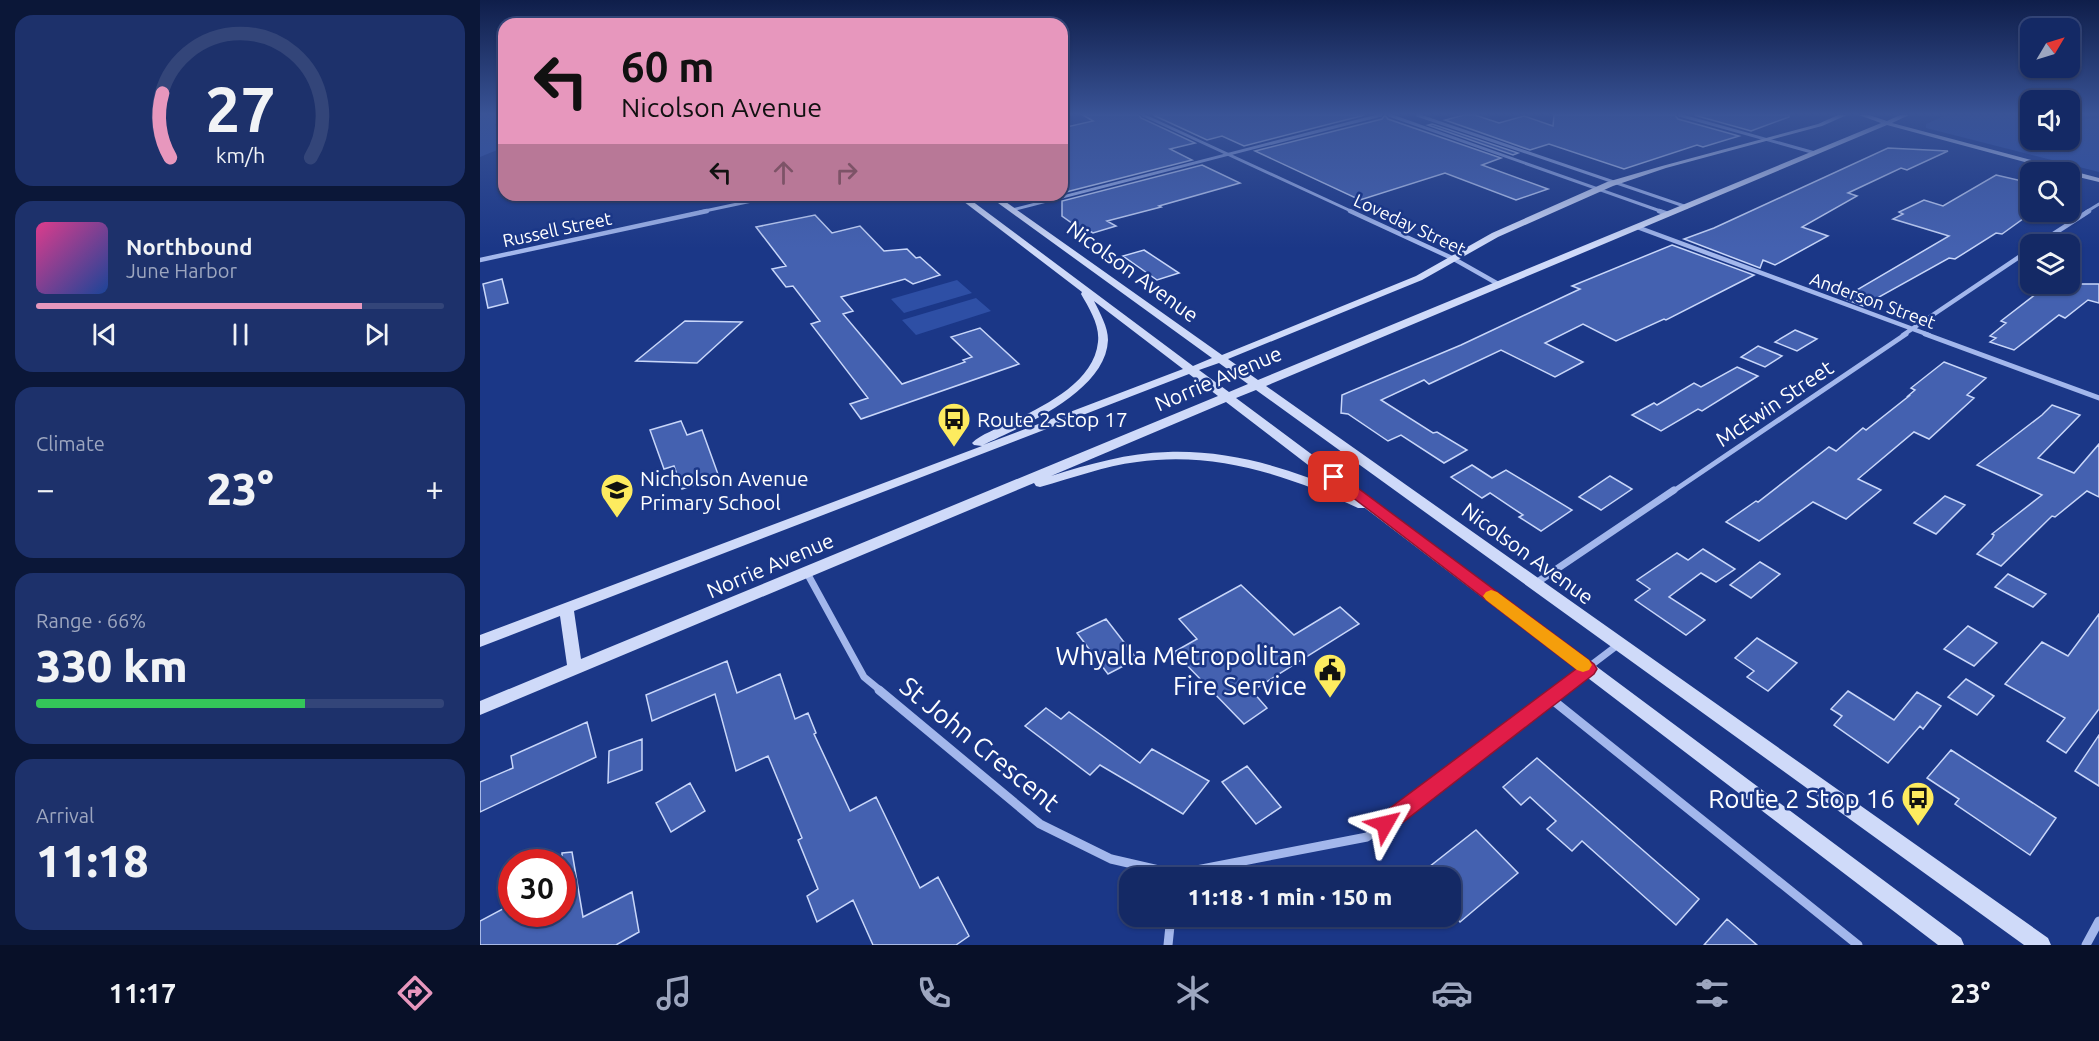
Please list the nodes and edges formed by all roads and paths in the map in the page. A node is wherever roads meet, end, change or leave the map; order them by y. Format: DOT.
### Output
graph roads {
  1 [pos="1212,159"];
  2 [pos="1237,159"];
  3 [pos="1514,159"];
  4 [pos="1547,159"];
  5 [pos="1697,159"];
  6 [pos="1801,159"];
  7 [pos="1992,159"];
  8 [pos="2019,159"];
  9 [pos="2020,166"];
  10 [pos="2099,180"];
  11 [pos="1615,182"];
  12 [pos="2080,183"];
  13 [pos="2099,188"];
  14 [pos="1598,189"];
  15 [pos="1068,196"];
  16 [pos="752,201"];
  17 [pos="967,201"];
  18 [pos="999,201"];
  19 [pos="1047,201"];
  20 [pos="2099,204"];
  21 [pos="1687,207"];
  22 [pos="1012,210"];
  23 [pos="1668,214"];
  24 [pos="1637,227"];
  25 [pos="2053,234"];
  26 [pos="2020,256"];
  27 [pos="1454,259"];
  28 [pos="480,260"];
  29 [pos="1500,285"];
  30 [pos="1081,288"];
  31 [pos="1912,329"];
  32 [pos="1220,359"];
  33 [pos="1192,369"];
  34 [pos="1256,384"];
  35 [pos="1228,397"];
  36 [pos="2099,399"];
  37 [pos="926,470"];
  38 [pos="967,506"];
  39 [pos="1388,518"];
  40 [pos="807,573"];
  41 [pos="1535,583"];
  42 [pos="566,607"];
  43 [pos="480,640"];
  44 [pos="1619,643"];
  45 [pos="575,669"];
  46 [pos="1588,669"];
  47 [pos="1550,698"];
  48 [pos="480,708"];
  49 [pos="1141,867"];
  50 [pos="1219,867"];
  51 [pos="2099,921"];
  52 [pos="1170,927"];
  53 [pos="1168,945"];
  54 [pos="1858,945"];
  55 [pos="1954,945"];
  56 [pos="2041,945"];
  57 [pos="2086,945"];
  1 -- 15 [label="street"];
  2 -- 27 [label="street, Loveday Street"];
  3 -- 14 [label="street"];
  4 -- 11 [label="street"];
  5 -- 11 [label="main road, Norrie Avenue"];
  6 -- 21 [label="main road, Norrie Avenue"];
  7 -- 9 [label="main road"];
  8 -- 10 [label="main road"];
  11 -- 14 [label="main road, Norrie Avenue"];
  11 -- 21 [label="street"];
  12 -- 13 [label="main road"];
  14 -- 23 [label="street"];
  14 -- 27 [label="main road, Norrie Avenue"];
  16 -- 28 [label="street, Russell Street"];
  17 -- 30 [label="main road, Nicolson Avenue"];
  18 -- 22 [label="main road, Nicolson Avenue"];
  19 -- 22 [label="street"];
  20 -- 25 [label="street"];
  21 -- 23 [label="main road, Norrie Avenue"];
  22 -- 32 [label="main road, Nicolson Avenue"];
  23 -- 24 [label="main road, Norrie Avenue"];
  24 -- 29 [label="main road, Norrie Avenue"];
  24 -- 31 [label="street, Anderson Street"];
  26 -- 31 [label="street, McEwin Street"];
  27 -- 29 [label="street, Loveday Street"];
  27 -- 32 [label="main road, Norrie Avenue"];
  29 -- 34 [label="main road, Norrie Avenue"];
  30 -- 33 [label="main road, Nicolson Avenue"];
  30 -- 37 [label="main road"];
  31 -- 36 [label="street, Anderson Street"];
  31 -- 41 [label="street, McEwin Street"];
  32 -- 33 [label="main road, Norrie Avenue"];
  32 -- 34 [label="main road, Nicolson Avenue"];
  33 -- 35 [label="main road, Nicolson Avenue"];
  33 -- 37 [label="main road, Norrie Avenue"];
  34 -- 35 [label="main road, Norrie Avenue"];
  34 -- 41 [label="main road, Nicolson Avenue"];
  35 -- 38 [label="main road, Norrie Avenue"];
  35 -- 39 [label="main road, Nicolson Avenue"];
  37 -- 42 [label="main road, Norrie Avenue"];
  38 -- 39 [label="main road"];
  38 -- 40 [label="main road, Norrie Avenue"];
  39 -- 46 [label="main road, Nicolson Avenue"];
  40 -- 45 [label="main road, Norrie Avenue"];
  40 -- 49 [label="street, St John Crescent"];
  41 -- 44 [label="main road, Nicolson Avenue"];
  42 -- 43 [label="main road, Norrie Avenue"];
  42 -- 45 [label="main road"];
  44 -- 46 [label="street, St John Crescent"];
  44 -- 56 [label="main road, Nicolson Avenue"];
  45 -- 48 [label="main road, Norrie Avenue"];
  46 -- 47 [label="street, St John Crescent"];
  46 -- 55 [label="main road, Nicolson Avenue"];
  47 -- 50 [label="street, St John Crescent"];
  47 -- 54 [label="street"];
  51 -- 57 [label="street"];
  52 -- 53 [label="street"];
}
